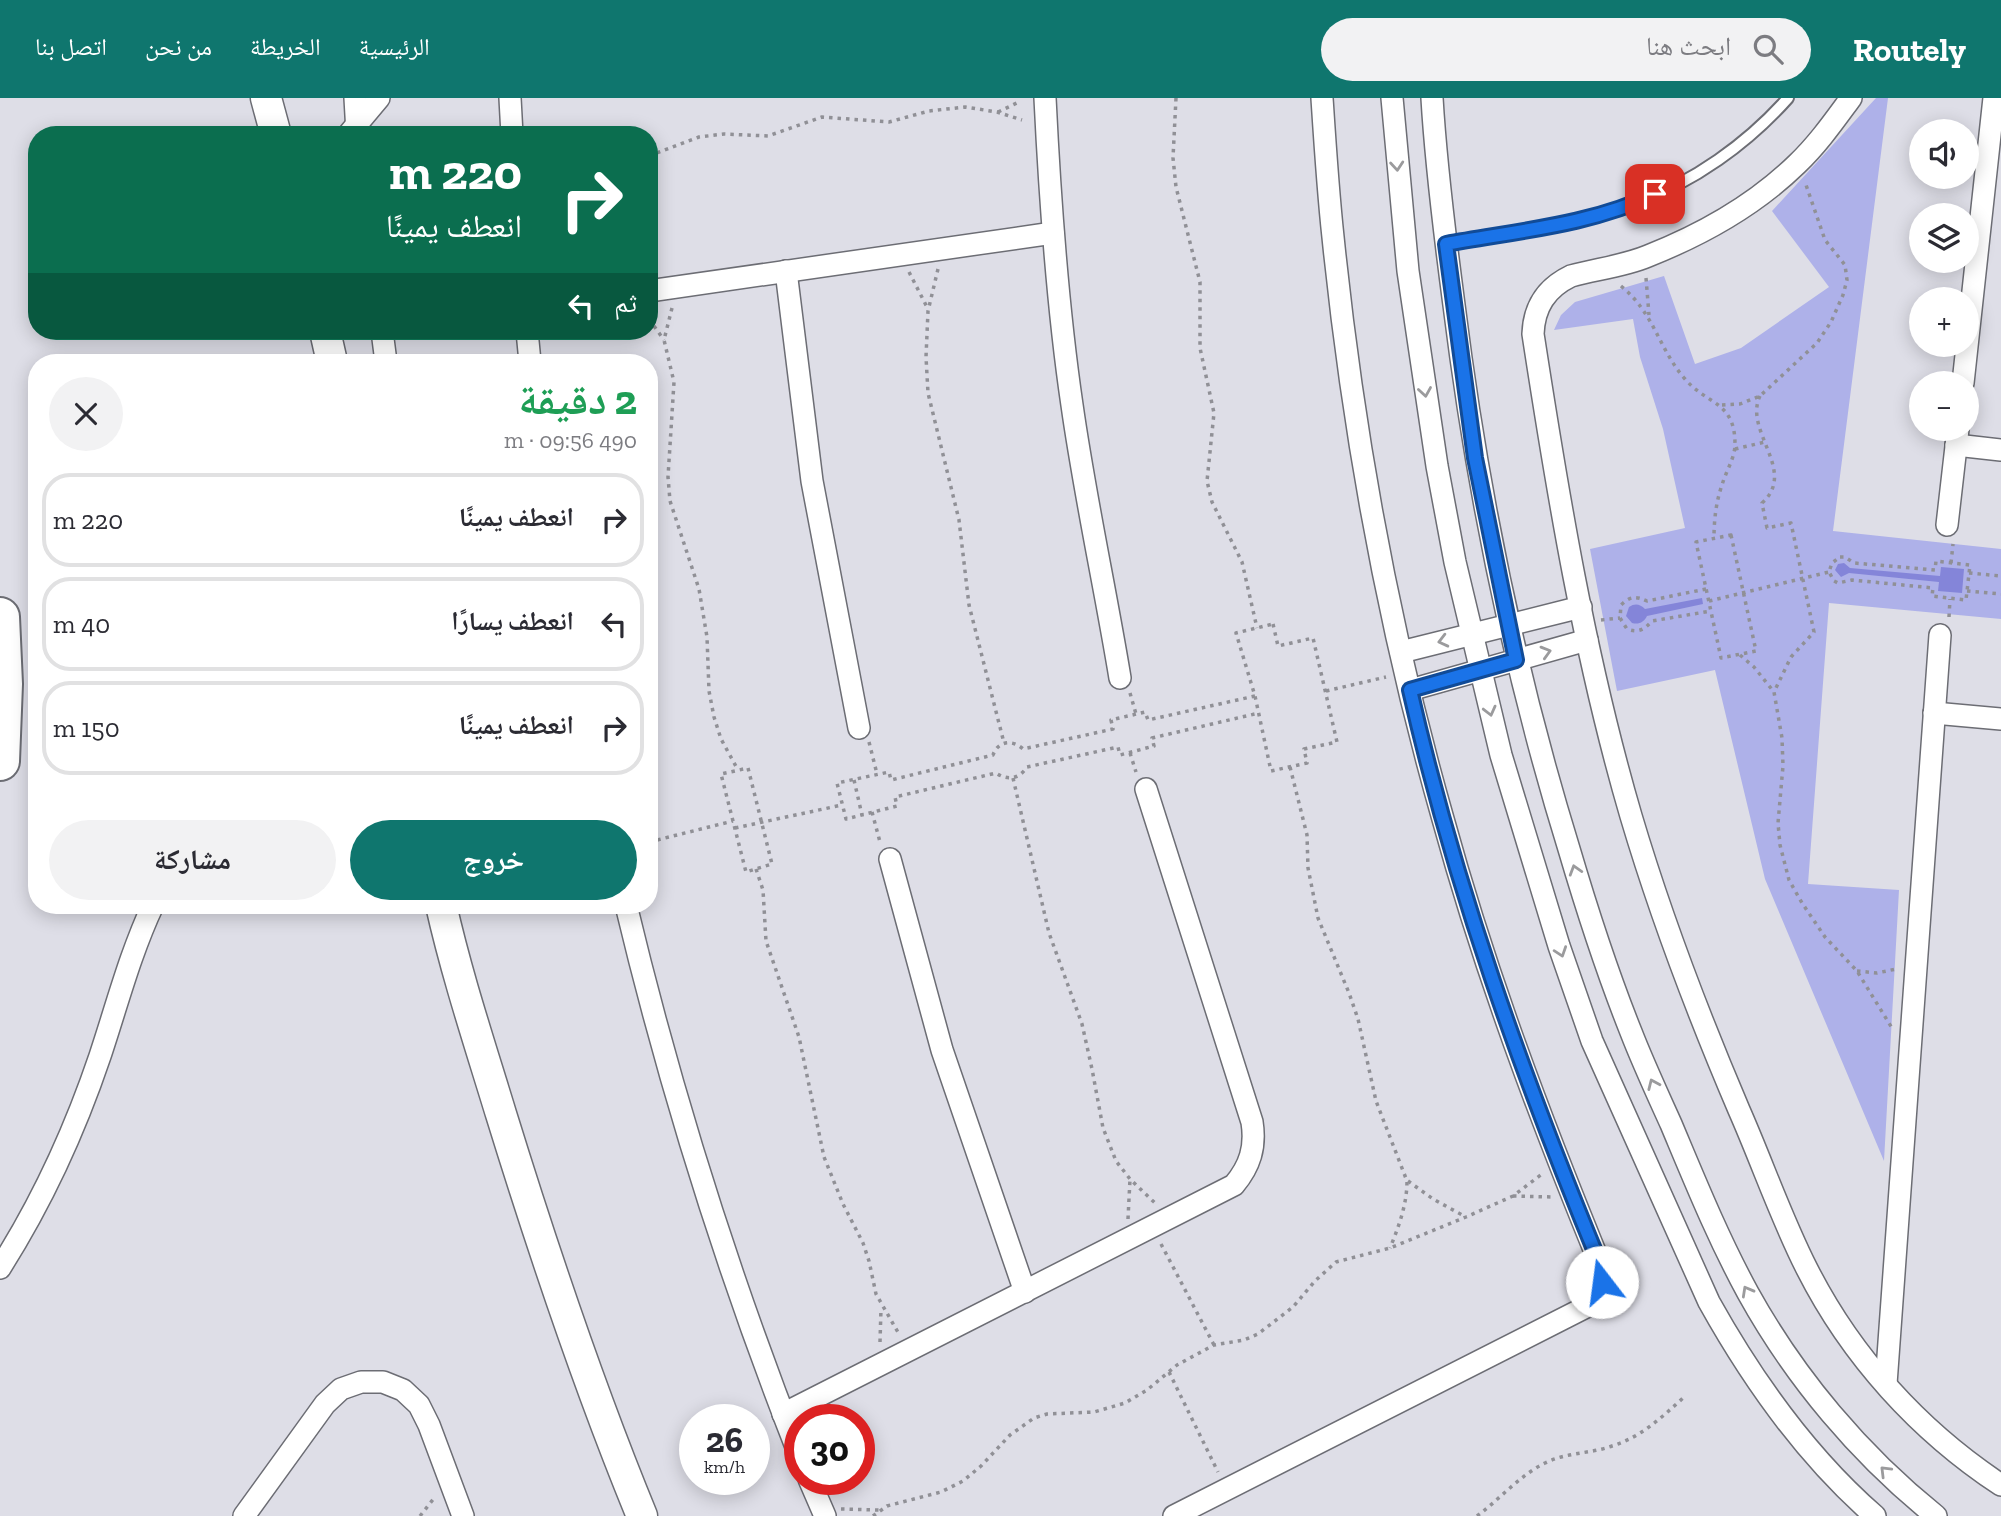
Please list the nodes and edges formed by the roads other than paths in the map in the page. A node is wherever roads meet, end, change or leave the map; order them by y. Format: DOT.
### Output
graph roads {
  1 [pos="266,98"];
  2 [pos="355,98"];
  3 [pos="379,98"];
  4 [pos="510,98"];
  5 [pos="1045,98"];
  6 [pos="1322,98"];
  7 [pos="1392,98"];
  8 [pos="1432,98"];
  9 [pos="1788,98"];
  10 [pos="1851,98"];
  11 [pos="1994,98"];
  12 [pos="274,126"];
  13 [pos="354,126"];
  14 [pos="358,126"];
  15 [pos="512,126"];
  16 [pos="1053,233"];
  17 [pos="1446,244"];
  18 [pos="786,271"];
  19 [pos="658,289"];
  20 [pos="1964,371"];
  21 [pos="1957,441"];
  22 [pos="1971,441"];
  23 [pos="2001,450"];
  24 [pos="1947,525"];
  25 [pos="1580,607"];
  26 [pos="0,617"];
  27 [pos="1509,625"];
  28 [pos="1471,634"];
  29 [pos="1940,635"];
  30 [pos="1587,640"];
  31 [pos="1516,660"];
  32 [pos="1479,670"];
  33 [pos="1405,671"];
  34 [pos="1120,678"];
  35 [pos="1934,713"];
  36 [pos="2001,719"];
  37 [pos="859,728"];
  38 [pos="0,761"];
  39 [pos="1146,789"];
  40 [pos="890,859"];
  41 [pos="149,914"];
  42 [pos="443,914"];
  43 [pos="628,914"];
  44 [pos="0,1268"];
  45 [pos="1025,1292"];
  46 [pos="1886,1384"];
  47 [pos="783,1415"];
  48 [pos="2001,1485"];
  49 [pos="815,1495"];
  50 [pos="823,1512"];
  51 [pos="244,1516"];
  52 [pos="463,1516"];
  53 [pos="642,1516"];
  54 [pos="1174,1516"];
  55 [pos="1875,1516"];
  56 [pos="1936,1516"];
  1 -- 12 [label="main road"];
  2 -- 13 [label="street"];
  3 -- 14 [label="street"];
  4 -- 15 [label="street"];
  5 -- 16 [label="street"];
  6 -- 33 [label="street"];
  7 -- 28 [label="street, one-way"];
  8 -- 17 [label="street"];
  9 -- 17 [label="lane"];
  10 -- 25 [label="street"];
  11 -- 20 [label="street"];
  16 -- 18 [label="street"];
  16 -- 34 [label="street"];
  17 -- 27 [label="street"];
  18 -- 19 [label="street"];
  18 -- 37 [label="street"];
  21 -- 24 [label="street"];
  22 -- 23 [label="street"];
  25 -- 27 [label="street"];
  25 -- 30 [label="street"];
  26 -- 38 [label="highway"];
  27 -- 28 [label="street"];
  27 -- 31 [label="street"];
  28 -- 32 [label="street"];
  28 -- 33 [label="street, one-way"];
  29 -- 35 [label="street"];
  31 -- 30 [label="street, one-way"];
  30 -- 46 [label="street"];
  31 -- 32 [label="street"];
  56 -- 31 [label="street, one-way"];
  32 -- 33 [label="street"];
  32 -- 55 [label="street, one-way"];
  33 -- 54 [label="street"];
  35 -- 36 [label="street"];
  35 -- 46 [label="street"];
  39 -- 45 [label="street"];
  40 -- 45 [label="street"];
  41 -- 44 [label="street"];
  42 -- 53 [label="main road"];
  43 -- 47 [label="street"];
  45 -- 47 [label="street"];
  46 -- 48 [label="street"];
  49 -- 50 [label="street"];
  51 -- 52 [label="street"];
}
